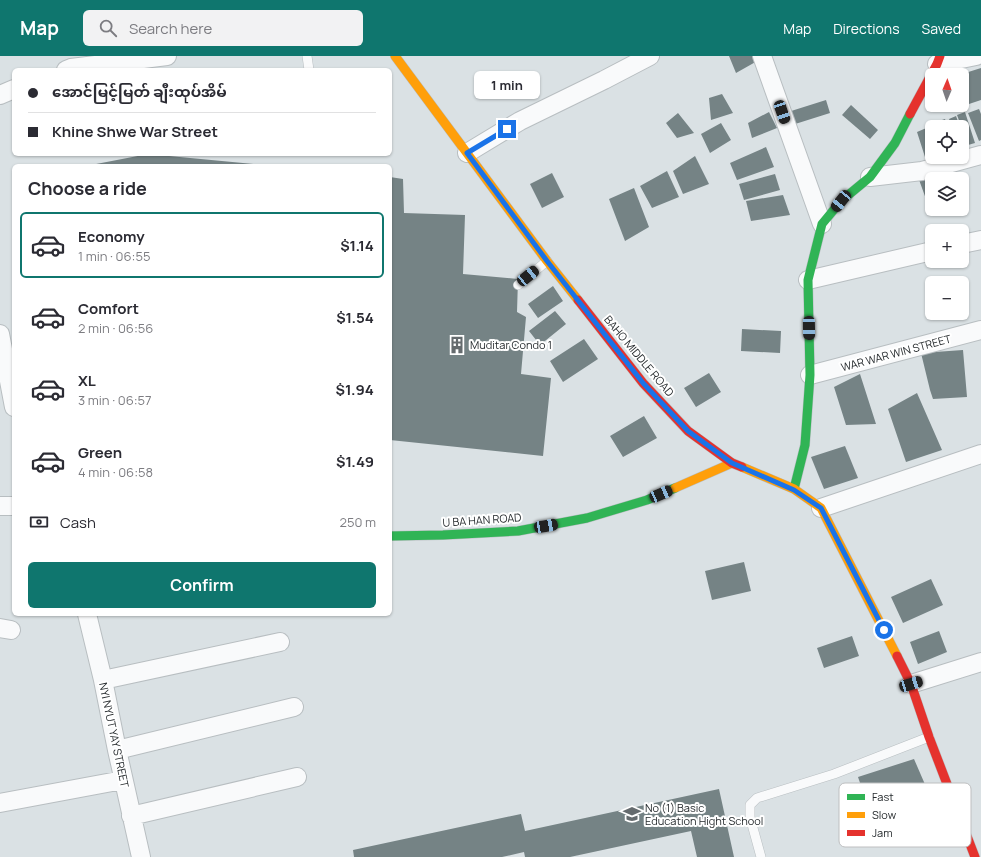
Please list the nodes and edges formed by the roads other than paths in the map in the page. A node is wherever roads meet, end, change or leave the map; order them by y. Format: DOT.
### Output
graph roads {
  1 [pos="168,56"];
  2 [pos="308,56"];
  3 [pos="396,56"];
  4 [pos="650,56"];
  5 [pos="762,56"];
  6 [pos="976,56"];
  7 [pos="939,60"];
  8 [pos="68,65"];
  9 [pos="309,68"];
  10 [pos="12,91"];
  11 [pos="0,95"];
  12 [pos="467,153"];
  13 [pos="981,155"];
  14 [pos="870,177"];
  15 [pos="822,224"];
  16 [pos="981,240"];
  17 [pos="969,243"];
  18 [pos="925,253"];
  19 [pos="547,261"];
  20 [pos="808,280"];
  21 [pos="518,284"];
  22 [pos="981,330"];
  23 [pos="0,334"];
  24 [pos="810,375"];
  25 [pos="12,397"];
  26 [pos="981,454"];
  27 [pos="732,463"];
  28 [pos="794,490"];
  29 [pos="0,506"];
  30 [pos="12,506"];
  31 [pos="821,508"];
  32 [pos="392,536"];
  33 [pos="87,616"];
  34 [pos="280,642"];
  35 [pos="981,662"];
  36 [pos="102,680"];
  37 [pos="911,684"];
  38 [pos="294,707"];
  39 [pos="929,737"];
  40 [pos="117,750"];
  41 [pos="297,777"];
  42 [pos="123,780"];
  43 [pos="947,783"];
  44 [pos="0,803"];
  45 [pos="131,816"];
  46 [pos="971,846"];
  47 [pos="141,857"];
  48 [pos="761,857"];
  49 [pos="975,857"];
  1 -- 8 [label="street"];
  2 -- 9 [label="lane"];
  3 -- 12 [label="street, BAHO MIDDLE ROAD"];
  4 -- 12 [label="street"];
  5 -- 15 [label="street"];
  6 -- 7 [label="street"];
  7 -- 14 [label="street"];
  10 -- 11 [label="street"];
  12 -- 19 [label="street, BAHO MIDDLE ROAD"];
  13 -- 14 [label="street"];
  14 -- 15 [label="street"];
  15 -- 20 [label="street"];
  16 -- 17 [label="street"];
  18 -- 20 [label="street"];
  19 -- 21 [label="lane"];
  19 -- 27 [label="street, BAHO MIDDLE ROAD"];
  20 -- 24 [label="street"];
  22 -- 24 [label="street, WAR WAR WIN STREET"];
  23 -- 25 [label="street"];
  24 -- 28 [label="street"];
  26 -- 31 [label="street"];
  27 -- 28 [label="street, BAHO MIDDLE ROAD"];
  27 -- 32 [label="street, U BA HAN ROAD"];
  28 -- 31 [label="street, BAHO MIDDLE ROAD"];
  29 -- 30 [label="street"];
  31 -- 37 [label="street, BAHO MIDDLE ROAD"];
  33 -- 36 [label="street, NYI NYUT YAY STREET"];
  34 -- 36 [label="street"];
  35 -- 37 [label="street"];
  36 -- 40 [label="street, NYI NYUT YAY STREET"];
  37 -- 39 [label="street, BAHO MIDDLE ROAD"];
  38 -- 40 [label="street"];
  39 -- 43 [label="street, BAHO MIDDLE ROAD"];
  39 -- 48 [label="lane"];
  40 -- 42 [label="street, NYI NYUT YAY STREET"];
  41 -- 45 [label="street"];
  42 -- 44 [label="street"];
  42 -- 45 [label="street, NYI NYUT YAY STREET"];
  45 -- 47 [label="street, NYI NYUT YAY STREET"];
  46 -- 49 [label="street, BAHO MIDDLE ROAD"];
}
